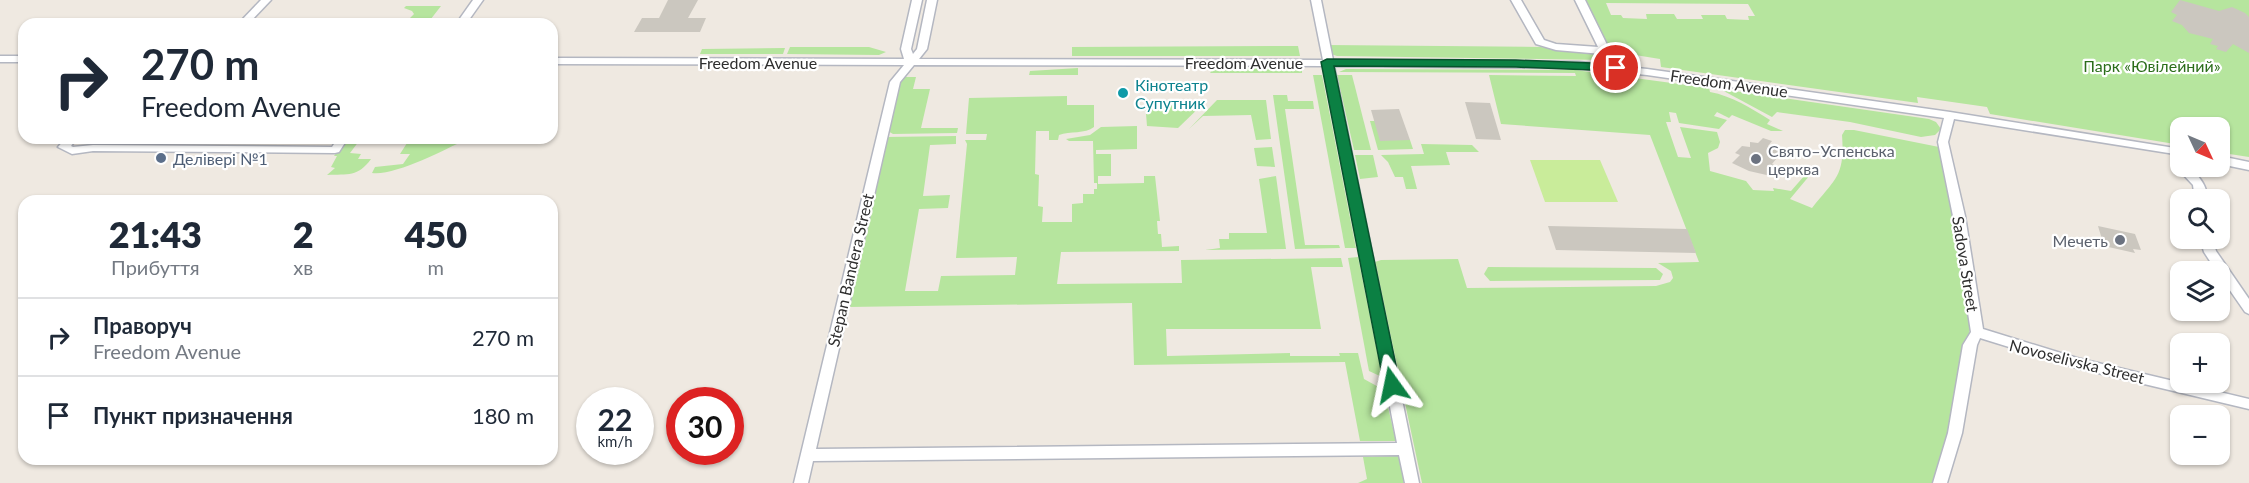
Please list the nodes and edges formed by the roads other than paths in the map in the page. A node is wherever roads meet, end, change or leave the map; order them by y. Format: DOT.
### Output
graph roads {
  1 [pos="266,0"];
  2 [pos="478,0"];
  3 [pos="917,0"];
  4 [pos="932,0"];
  5 [pos="1316,0"];
  6 [pos="1516,0"];
  7 [pos="1580,0"];
  8 [pos="249,18"];
  9 [pos="465,18"];
  10 [pos="906,49"];
  11 [pos="922,49"];
  12 [pos="1606,52"];
  13 [pos="0,59"];
  14 [pos="18,59"];
  15 [pos="558,61"];
  16 [pos="884,62"];
  17 [pos="910,62"];
  18 [pos="941,62"];
  19 [pos="1327,62"];
  20 [pos="1616,68"];
  21 [pos="1950,115"];
  22 [pos="67,144"];
  23 [pos="340,144"];
  24 [pos="2170,151"];
  25 [pos="2230,162"];
  26 [pos="2249,166"];
  27 [pos="2209,249"];
  28 [pos="2249,309"];
  29 [pos="1977,332"];
  30 [pos="2249,404"];
  31 [pos="1405,448"];
  32 [pos="808,455"];
  33 [pos="801,483"];
  34 [pos="1412,483"];
  35 [pos="1940,483"];
  1 -- 8 [label="street"];
  2 -- 9 [label="street"];
  3 -- 10 [label="street"];
  4 -- 11 [label="street"];
  5 -- 19 [label="street"];
  6 -- 12 [label="street"];
  7 -- 12 [label="street"];
  10 -- 16 [label="street"];
  10 -- 17 [label="street"];
  11 -- 17 [label="street, Stepan Bandera Street"];
  11 -- 18 [label="street"];
  12 -- 20 [label="street"];
  13 -- 14 [label="street"];
  15 -- 16 [label="street, Freedom Avenue"];
  16 -- 17 [label="street, Freedom Avenue"];
  17 -- 18 [label="street, Freedom Avenue"];
  17 -- 32 [label="street, Stepan Bandera Street"];
  18 -- 19 [label="street, Freedom Avenue"];
  19 -- 20 [label="street, Freedom Avenue"];
  19 -- 31 [label="street"];
  20 -- 21 [label="street, Freedom Avenue"];
  21 -- 24 [label="street, Freedom Avenue"];
  21 -- 29 [label="street, Sadova Street"];
  22 -- 23 [label="street"];
  25 -- 26 [label="street"];
  27 -- 28 [label="street"];
  29 -- 30 [label="street, Novoselivska Street"];
  29 -- 35 [label="street, Sadova Street"];
  31 -- 32 [label="street"];
  31 -- 34 [label="street"];
  32 -- 33 [label="street, Stepan Bandera Street"];
}
